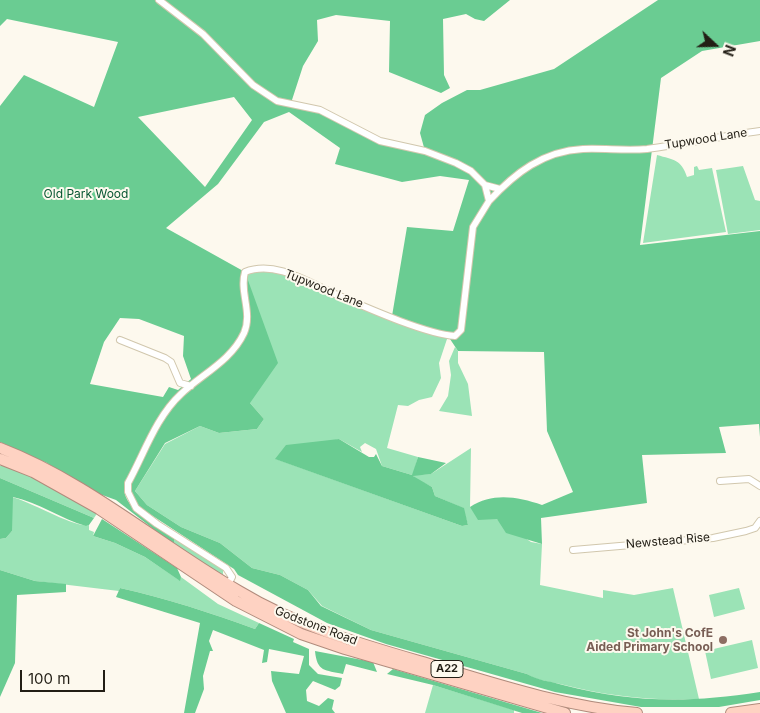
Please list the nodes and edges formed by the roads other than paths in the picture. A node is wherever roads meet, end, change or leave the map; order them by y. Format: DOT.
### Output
graph roads {
  1 [pos="160,0"];
  2 [pos="760,131"];
  3 [pos="485,185"];
  4 [pos="500,189"];
  5 [pos="489,200"];
  6 [pos="120,340"];
  7 [pos="191,386"];
  8 [pos="0,448"];
  9 [pos="3,461"];
  10 [pos="720,481"];
  11 [pos="760,486"];
  12 [pos="760,521"];
  13 [pos="572,550"];
  14 [pos="228,585"];
  15 [pos="760,709"];
  16 [pos="565,713"];
  17 [pos="637,713"];
  18 [pos="731,713"];
  1 -- 3 [label="street"];
  2 -- 4 [label="street, Tupwood Lane"];
  3 -- 4 [label="street"];
  3 -- 5 [label="street"];
  4 -- 5 [label="street, Tupwood Lane"];
  5 -- 7 [label="street, Tupwood Lane"];
  6 -- 7 [label="street"];
  7 -- 14 [label="street, Tupwood Lane"];
  8 -- 14 [label="highway, Godstone Road / A22"];
  9 -- 16 [label="highway, Godstone Road / A22"];
  10 -- 11 [label="street"];
  12 -- 13 [label="street, Newstead Rise"];
  14 -- 17 [label="highway, Godstone Road / A22"];
  15 -- 18 [label="highway"];
}
